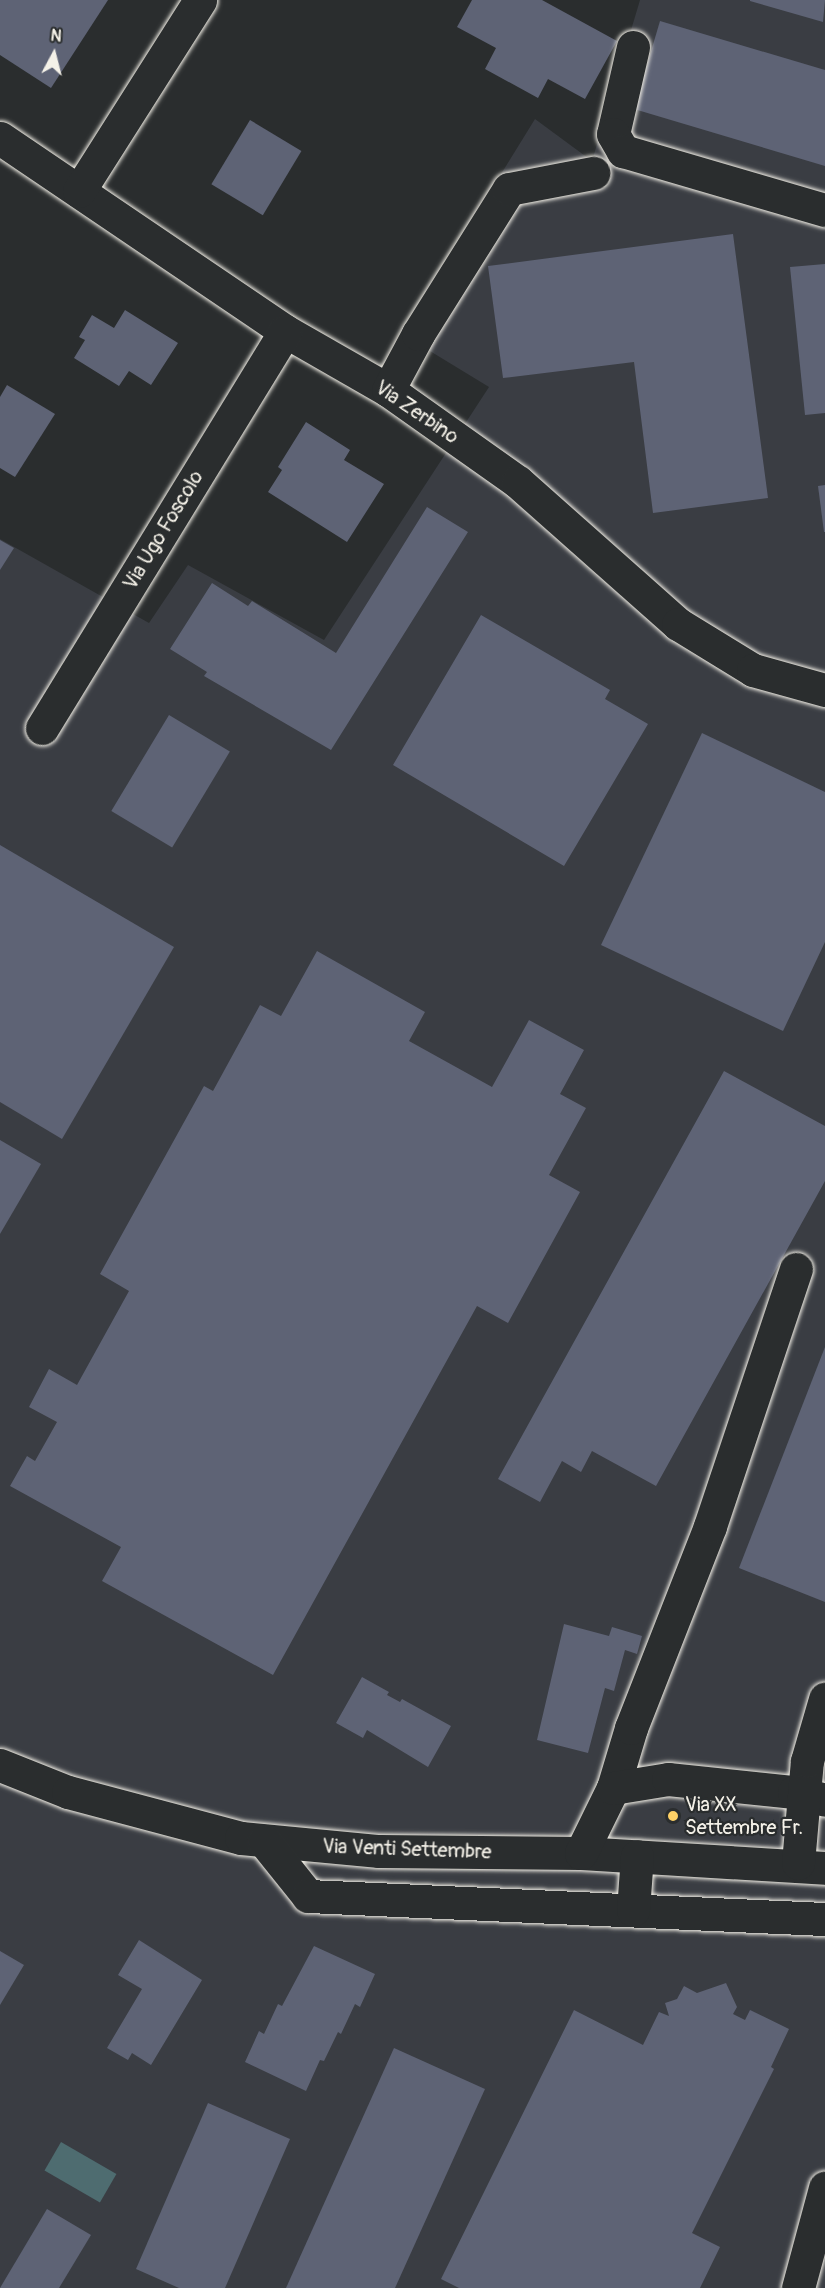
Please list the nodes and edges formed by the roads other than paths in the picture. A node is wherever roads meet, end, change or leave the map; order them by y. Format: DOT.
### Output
graph roads {
  1 [pos="200,0"];
  2 [pos="633,47"];
  3 [pos="0,138"];
  4 [pos="593,173"];
  5 [pos="79,191"];
  6 [pos="825,210"];
  7 [pos="285,332"];
  8 [pos="388,390"];
  9 [pos="825,690"];
  10 [pos="42,728"];
  11 [pos="796,1269"];
  12 [pos="825,1699"];
  13 [pos="0,1765"];
  14 [pos="613,1788"];
  15 [pos="816,1798"];
  16 [pos="264,1841"];
  17 [pos="456,1852"];
  18 [pos="581,1853"];
  19 [pos="637,1856"];
  20 [pos="812,1865"];
  21 [pos="452,1902"];
  22 [pos="633,1910"];
  23 [pos="825,1919"];
  24 [pos="825,2188"];
  25 [pos="798,2288"];
  1 -- 5 [label="street"];
  2 -- 6 [label="street"];
  3 -- 5 [label="street, Via Zerbino"];
  4 -- 8 [label="street"];
  5 -- 7 [label="street, Via Zerbino"];
  7 -- 8 [label="street, Via Zerbino"];
  7 -- 10 [label="street, Via Ugo Foscolo"];
  8 -- 9 [label="street, Via Zerbino"];
  11 -- 14 [label="street"];
  12 -- 15 [label="street"];
  13 -- 16 [label="street, Via Venti Settembre"];
  14 -- 15 [label="street"];
  14 -- 18 [label="street"];
  15 -- 20 [label="street"];
  16 -- 17 [label="street, Via Venti Settembre"];
  16 -- 21 [label="street"];
  17 -- 18 [label="street, Via Venti Settembre"];
  17 -- 21 [label="street"];
  18 -- 19 [label="street, Via Venti Settembre"];
  19 -- 20 [label="street, Via Venti Settembre"];
  19 -- 22 [label="street"];
  21 -- 22 [label="street"];
  22 -- 23 [label="street"];
  24 -- 25 [label="street"];
}
